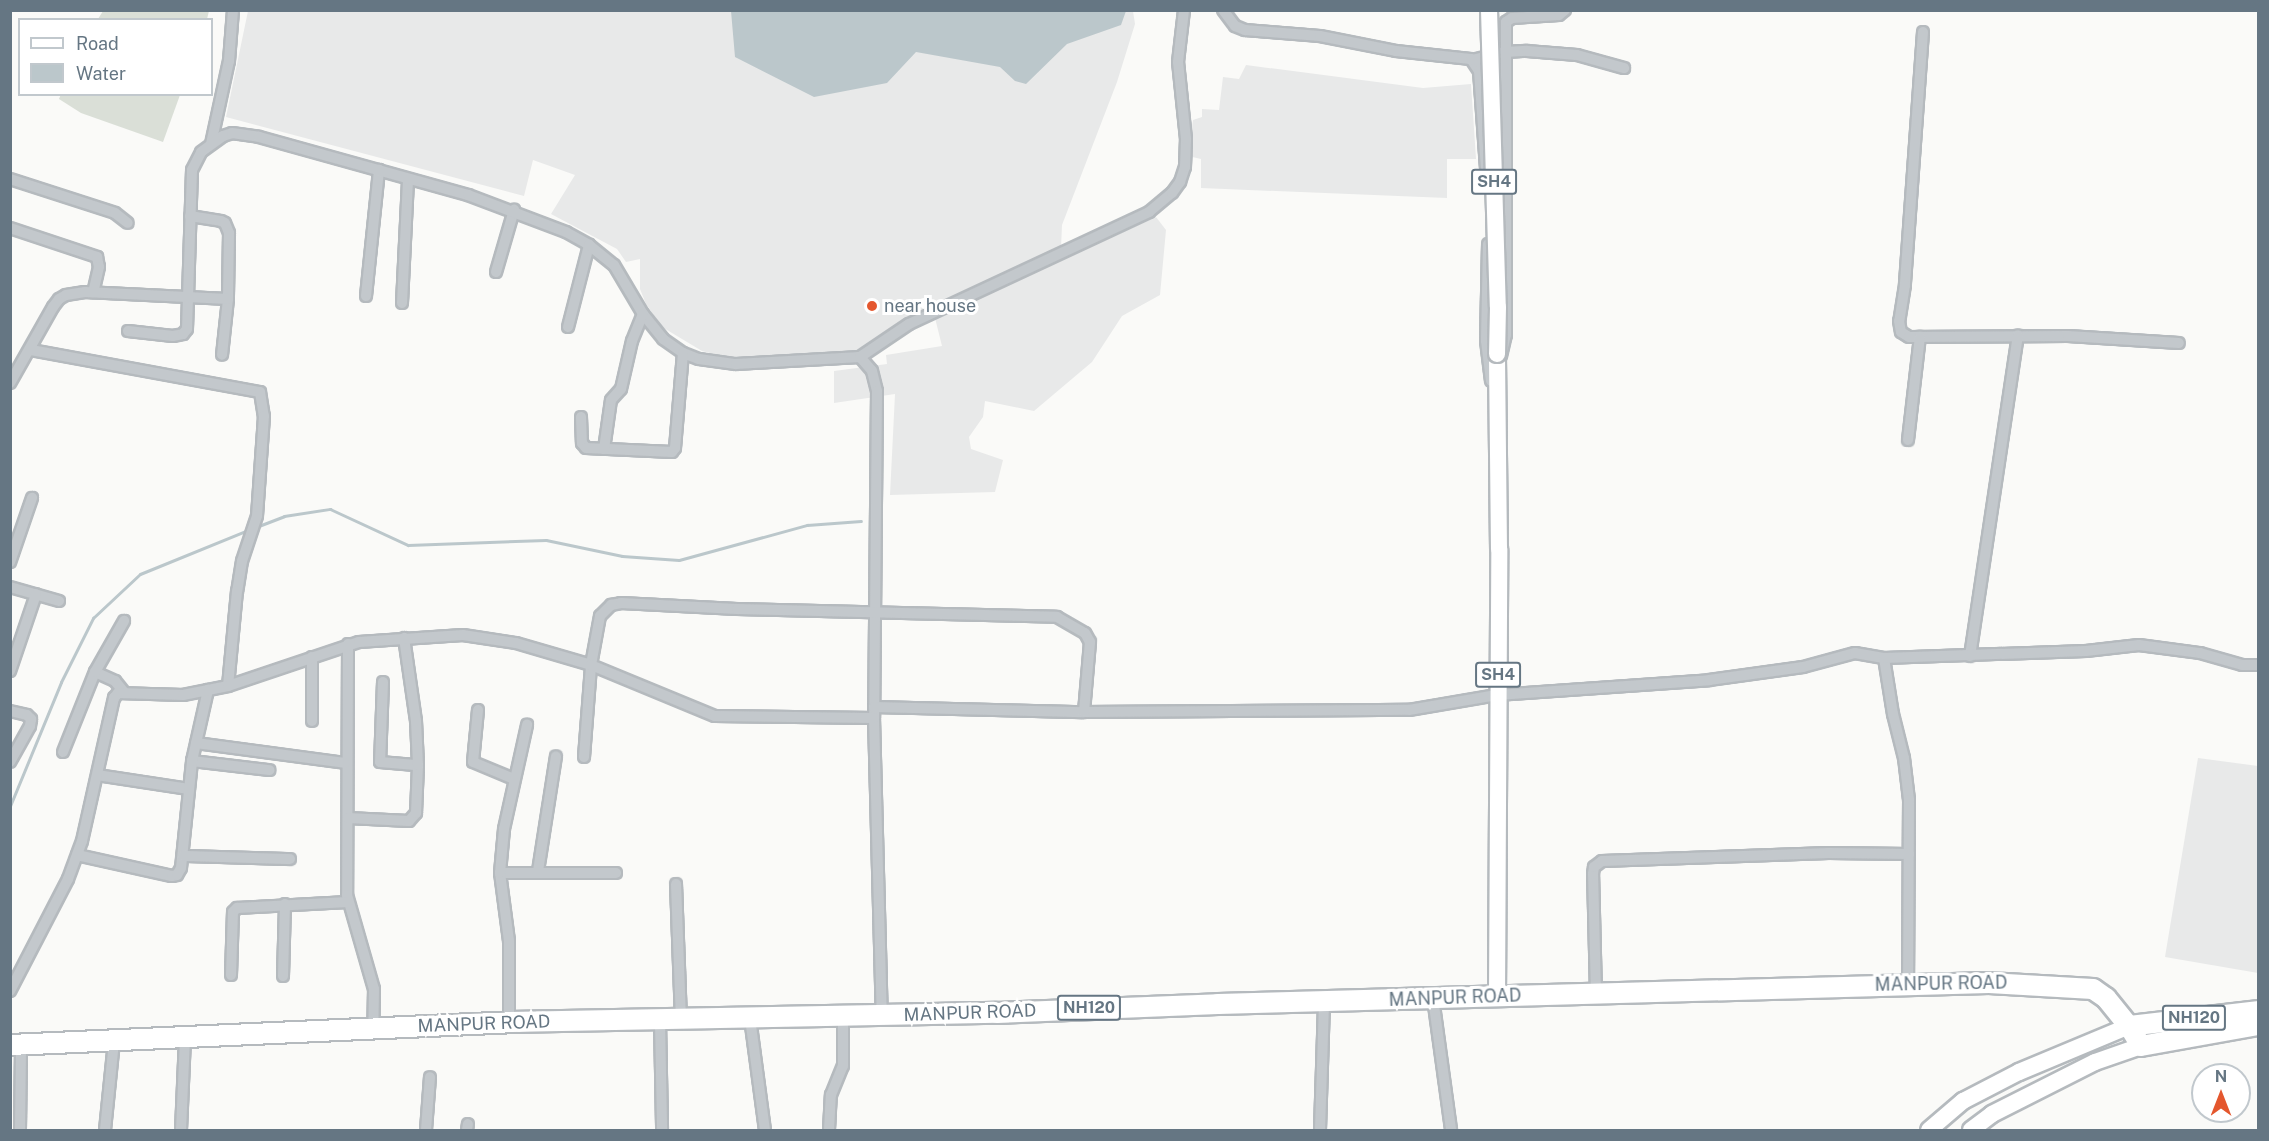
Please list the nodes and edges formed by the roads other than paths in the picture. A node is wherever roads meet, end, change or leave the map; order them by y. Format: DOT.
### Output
graph roads {
  1 [pos="233,10"];
  2 [pos="1184,10"];
  3 [pos="1223,10"];
  4 [pos="1489,10"];
  5 [pos="1565,10"];
  6 [pos="1505,16"];
  7 [pos="1923,32"];
  8 [pos="1505,52"];
  9 [pos="1472,60"];
  10 [pos="1624,68"];
  11 [pos="211,144"];
  12 [pos="379,170"];
  13 [pos="10,179"];
  14 [pos="408,180"];
  15 [pos="514,210"];
  16 [pos="190,216"];
  17 [pos="128,223"];
  18 [pos="10,228"];
  19 [pos="589,245"];
  20 [pos="496,272"];
  21 [pos="89,292"];
  22 [pos="190,296"];
  23 [pos="366,296"];
  24 [pos="228,298"];
  25 [pos="402,303"];
  26 [pos="643,314"];
  27 [pos="568,327"];
  28 [pos="128,331"];
  29 [pos="2018,336"];
  30 [pos="1920,337"];
  31 [pos="2179,343"];
  32 [pos="31,350"];
  33 [pos="683,353"];
  34 [pos="222,355"];
  35 [pos="860,357"];
  36 [pos="1497,361"];
  37 [pos="10,383"];
  38 [pos="1496,400"];
  39 [pos="581,417"];
  40 [pos="1908,440"];
  41 [pos="604,449"];
  42 [pos="32,498"];
  43 [pos="10,562"];
  44 [pos="10,587"];
  45 [pos="36,594"];
  46 [pos="59,601"];
  47 [pos="873,613"];
  48 [pos="124,621"];
  49 [pos="404,638"];
  50 [pos="348,644"];
  51 [pos="1970,656"];
  52 [pos="312,657"];
  53 [pos="1884,658"];
  54 [pos="2259,665"];
  55 [pos="591,666"];
  56 [pos="10,671"];
  57 [pos="95,672"];
  58 [pos="383,682"];
  59 [pos="228,686"];
  60 [pos="208,690"];
  61 [pos="123,691"];
  62 [pos="1497,695"];
  63 [pos="478,710"];
  64 [pos="10,711"];
  65 [pos="1084,712"];
  66 [pos="874,713"];
  67 [pos="312,722"];
  68 [pos="526,724"];
  69 [pos="196,743"];
  70 [pos="63,752"];
  71 [pos="556,756"];
  72 [pos="584,757"];
  73 [pos="192,761"];
  74 [pos="10,762"];
  75 [pos="345,763"];
  76 [pos="418,765"];
  77 [pos="269,770"];
  78 [pos="97,775"];
  79 [pos="514,779"];
  80 [pos="189,789"];
  81 [pos="348,818"];
  82 [pos="1909,854"];
  83 [pos="77,855"];
  84 [pos="183,856"];
  85 [pos="290,859"];
  86 [pos="538,871"];
  87 [pos="500,873"];
  88 [pos="616,873"];
  89 [pos="676,884"];
  90 [pos="348,902"];
  91 [pos="285,904"];
  92 [pos="231,975"];
  93 [pos="283,976"];
  94 [pos="1908,985"];
  95 [pos="10,991"];
  96 [pos="1596,994"];
  97 [pos="1497,997"];
  98 [pos="1433,998"];
  99 [pos="1324,1002"];
  100 [pos="2259,1011"];
  101 [pos="882,1015"];
  102 [pos="843,1016"];
  103 [pos="750,1018"];
  104 [pos="681,1020"];
  105 [pos="660,1021"];
  106 [pos="509,1022"];
  107 [pos="2259,1025"];
  108 [pos="2129,1026"];
  109 [pos="373,1028"];
  110 [pos="185,1038"];
  111 [pos="114,1041"];
  112 [pos="16,1045"];
  113 [pos="2141,1046"];
  114 [pos="430,1077"];
  115 [pos="20,1131"];
  116 [pos="105,1131"];
  117 [pos="181,1131"];
  118 [pos="426,1131"];
  119 [pos="662,1131"];
  120 [pos="765,1131"];
  121 [pos="829,1131"];
  122 [pos="1320,1131"];
  123 [pos="1451,1131"];
  124 [pos="1929,1131"];
  125 [pos="1971,1131"];
  1 -- 11 [label="street"];
  2 -- 35 [label="street"];
  3 -- 9 [label="street"];
  4 -- 36 [label="main road, SH4, bridge"];
  5 -- 6 [label="street"];
  6 -- 8 [label="street"];
  7 -- 30 [label="street"];
  8 -- 9 [label="street"];
  8 -- 10 [label="street"];
  8 -- 36 [label="street"];
  9 -- 38 [label="street"];
  11 -- 12 [label="street"];
  11 -- 16 [label="street"];
  12 -- 14 [label="street"];
  12 -- 23 [label="street"];
  13 -- 17 [label="street"];
  14 -- 15 [label="street"];
  14 -- 25 [label="street"];
  15 -- 19 [label="street"];
  15 -- 20 [label="street"];
  16 -- 22 [label="street"];
  16 -- 24 [label="street"];
  18 -- 21 [label="street"];
  19 -- 26 [label="street"];
  19 -- 27 [label="street"];
  21 -- 22 [label="street"];
  21 -- 32 [label="street"];
  22 -- 24 [label="street"];
  22 -- 28 [label="street"];
  24 -- 34 [label="street"];
  26 -- 33 [label="street"];
  26 -- 41 [label="street"];
  29 -- 30 [label="street"];
  29 -- 31 [label="street"];
  29 -- 51 [label="street"];
  30 -- 40 [label="street"];
  32 -- 37 [label="street"];
  32 -- 59 [label="street"];
  33 -- 35 [label="street"];
  33 -- 41 [label="street"];
  35 -- 47 [label="street"];
  36 -- 38 [label="main road, SH4"];
  38 -- 62 [label="main road, SH4"];
  39 -- 41 [label="street"];
  42 -- 43 [label="street"];
  44 -- 45 [label="street"];
  45 -- 46 [label="street"];
  45 -- 56 [label="street"];
  47 -- 55 [label="street"];
  47 -- 65 [label="street"];
  47 -- 66 [label="street"];
  48 -- 57 [label="street"];
  49 -- 50 [label="street"];
  49 -- 55 [label="street"];
  49 -- 76 [label="street"];
  50 -- 52 [label="street"];
  50 -- 75 [label="street"];
  51 -- 53 [label="street"];
  51 -- 54 [label="street"];
  52 -- 59 [label="street"];
  52 -- 67 [label="street"];
  53 -- 62 [label="street"];
  53 -- 82 [label="street"];
  55 -- 66 [label="street"];
  55 -- 72 [label="street"];
  57 -- 61 [label="street"];
  57 -- 70 [label="street"];
  58 -- 76 [label="street"];
  59 -- 60 [label="street"];
  60 -- 61 [label="street"];
  60 -- 69 [label="street"];
  61 -- 78 [label="street"];
  62 -- 65 [label="street"];
  62 -- 97 [label="main road, SH4"];
  63 -- 79 [label="street"];
  64 -- 74 [label="street"];
  65 -- 66 [label="street"];
  66 -- 101 [label="street"];
  68 -- 79 [label="street"];
  69 -- 73 [label="street"];
  69 -- 75 [label="street"];
  71 -- 86 [label="street"];
  73 -- 77 [label="street"];
  73 -- 80 [label="street"];
  75 -- 81 [label="street"];
  76 -- 81 [label="street"];
  78 -- 80 [label="street"];
  78 -- 83 [label="street"];
  79 -- 87 [label="street"];
  80 -- 84 [label="street"];
  81 -- 90 [label="street"];
  82 -- 94 [label="street"];
  82 -- 96 [label="street"];
  83 -- 84 [label="street"];
  83 -- 95 [label="street"];
  84 -- 85 [label="street"];
  86 -- 87 [label="street"];
  86 -- 88 [label="street"];
  87 -- 106 [label="street"];
  89 -- 104 [label="street"];
  90 -- 91 [label="street"];
  90 -- 109 [label="street"];
  91 -- 92 [label="street"];
  91 -- 93 [label="street"];
  94 -- 96 [label="highway, MANPUR ROAD / NH120"];
  94 -- 108 [label="highway, MANPUR ROAD / NH120"];
  96 -- 97 [label="highway, MANPUR ROAD / NH120"];
  97 -- 98 [label="highway, MANPUR ROAD / NH120"];
  98 -- 99 [label="highway, MANPUR ROAD / NH120"];
  98 -- 123 [label="street"];
  99 -- 101 [label="highway, MANPUR ROAD / NH120"];
  99 -- 122 [label="street"];
  100 -- 108 [label="highway, NH120"];
  101 -- 102 [label="highway, MANPUR ROAD / NH120"];
  102 -- 103 [label="highway, MANPUR ROAD / NH120"];
  102 -- 121 [label="street"];
  103 -- 104 [label="highway, MANPUR ROAD / NH120"];
  103 -- 120 [label="street"];
  104 -- 105 [label="highway, MANPUR ROAD / NH120"];
  105 -- 106 [label="highway, MANPUR ROAD / NH120"];
  105 -- 119 [label="street"];
  106 -- 109 [label="highway, MANPUR ROAD / NH120"];
  107 -- 113 [label="highway, NH120"];
  108 -- 113 [label="highway, MANPUR ROAD / NH120"];
  108 -- 124 [label="main road"];
  109 -- 110 [label="highway, MANPUR ROAD / NH120"];
  110 -- 111 [label="highway, MANPUR ROAD / NH120"];
  110 -- 117 [label="street"];
  111 -- 112 [label="highway, MANPUR ROAD / NH120"];
  111 -- 116 [label="street"];
  112 -- 115 [label="street"];
  113 -- 125 [label="main road"];
  114 -- 118 [label="street"];
}
